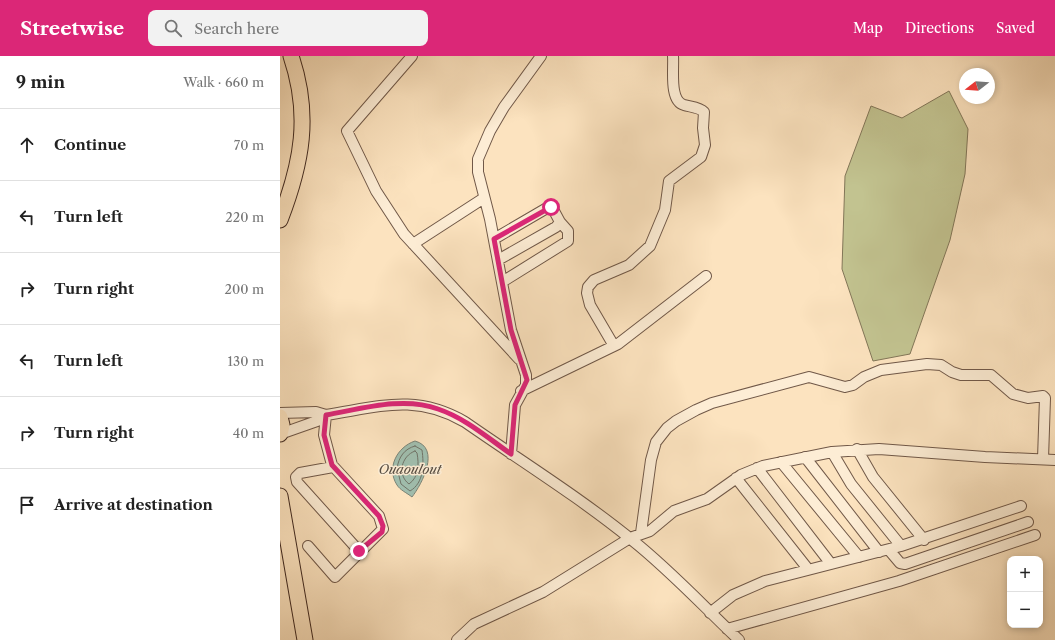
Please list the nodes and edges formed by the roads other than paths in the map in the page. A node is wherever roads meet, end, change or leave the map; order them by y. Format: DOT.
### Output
graph roads {
  1 [pos="282,56"];
  2 [pos="291,56"];
  3 [pos="412,56"];
  4 [pos="542,56"];
  5 [pos="673,56"];
  6 [pos="280,196"];
  7 [pos="484,198"];
  8 [pos="280,220"];
  9 [pos="560,222"];
  10 [pos="494,239"];
  11 [pos="413,244"];
  12 [pos="498,260"];
  13 [pos="706,276"];
  14 [pos="502,282"];
  15 [pos="614,346"];
  16 [pos="521,362"];
  17 [pos="521,392"];
  18 [pos="280,413"];
  19 [pos="326,415"];
  20 [pos="280,417"];
  21 [pos="280,434"];
  22 [pos="857,449"];
  23 [pos="832,452"];
  24 [pos="511,454"];
  25 [pos="805,457"];
  26 [pos="1043,459"];
  27 [pos="1055,460"];
  28 [pos="780,462"];
  29 [pos="333,466"];
  30 [pos="757,468"];
  31 [pos="736,478"];
  32 [pos="280,496"];
  33 [pos="1021,506"];
  34 [pos="1028,522"];
  35 [pos="641,534"];
  36 [pos="1035,535"];
  37 [pos="630,538"];
  38 [pos="924,540"];
  39 [pos="280,546"];
  40 [pos="308,546"];
  41 [pos="901,546"];
  42 [pos="359,551"];
  43 [pos="884,551"];
  44 [pos="859,557"];
  45 [pos="831,564"];
  46 [pos="808,569"];
  47 [pos="710,613"];
  48 [pos="727,629"];
  49 [pos="296,640"];
  50 [pos="305,640"];
  51 [pos="457,640"];
  52 [pos="738,640"];
  1 -- 6 [label="highway"];
  2 -- 8 [label="highway"];
  3 -- 11 [label="street"];
  4 -- 7 [label="street"];
  5 -- 15 [label="street"];
  7 -- 10 [label="street"];
  7 -- 11 [label="street"];
  9 -- 10 [label="street"];
  9 -- 12 [label="street"];
  9 -- 14 [label="street"];
  10 -- 12 [label="street"];
  11 -- 16 [label="street"];
  12 -- 14 [label="street"];
  13 -- 15 [label="street"];
  14 -- 16 [label="street"];
  15 -- 17 [label="street"];
  16 -- 17 [label="street"];
  17 -- 24 [label="street"];
  18 -- 19 [label="street"];
  19 -- 21 [label="street"];
  19 -- 24 [label="street"];
  19 -- 29 [label="street"];
  20 -- 21 [label="highway"];
  22 -- 23 [label="street"];
  22 -- 26 [label="street"];
  22 -- 38 [label="street"];
  23 -- 25 [label="street"];
  23 -- 41 [label="street"];
  24 -- 37 [label="street"];
  25 -- 28 [label="street"];
  25 -- 43 [label="street"];
  26 -- 27 [label="street"];
  26 -- 35 [label="street"];
  28 -- 30 [label="street"];
  28 -- 44 [label="street"];
  29 -- 42 [label="street"];
  29 -- 42 [label="street"];
  30 -- 31 [label="street"];
  30 -- 45 [label="street"];
  31 -- 35 [label="street"];
  31 -- 46 [label="street"];
  32 -- 50 [label="highway"];
  33 -- 38 [label="street"];
  34 -- 43 [label="street"];
  35 -- 37 [label="street"];
  36 -- 48 [label="street"];
  37 -- 47 [label="street"];
  37 -- 51 [label="street"];
  38 -- 41 [label="street"];
  39 -- 49 [label="highway"];
  40 -- 42 [label="street"];
  41 -- 43 [label="street"];
  43 -- 44 [label="street"];
  44 -- 45 [label="street"];
  45 -- 46 [label="street"];
  46 -- 47 [label="street"];
  47 -- 48 [label="street"];
  48 -- 52 [label="street"];
}
